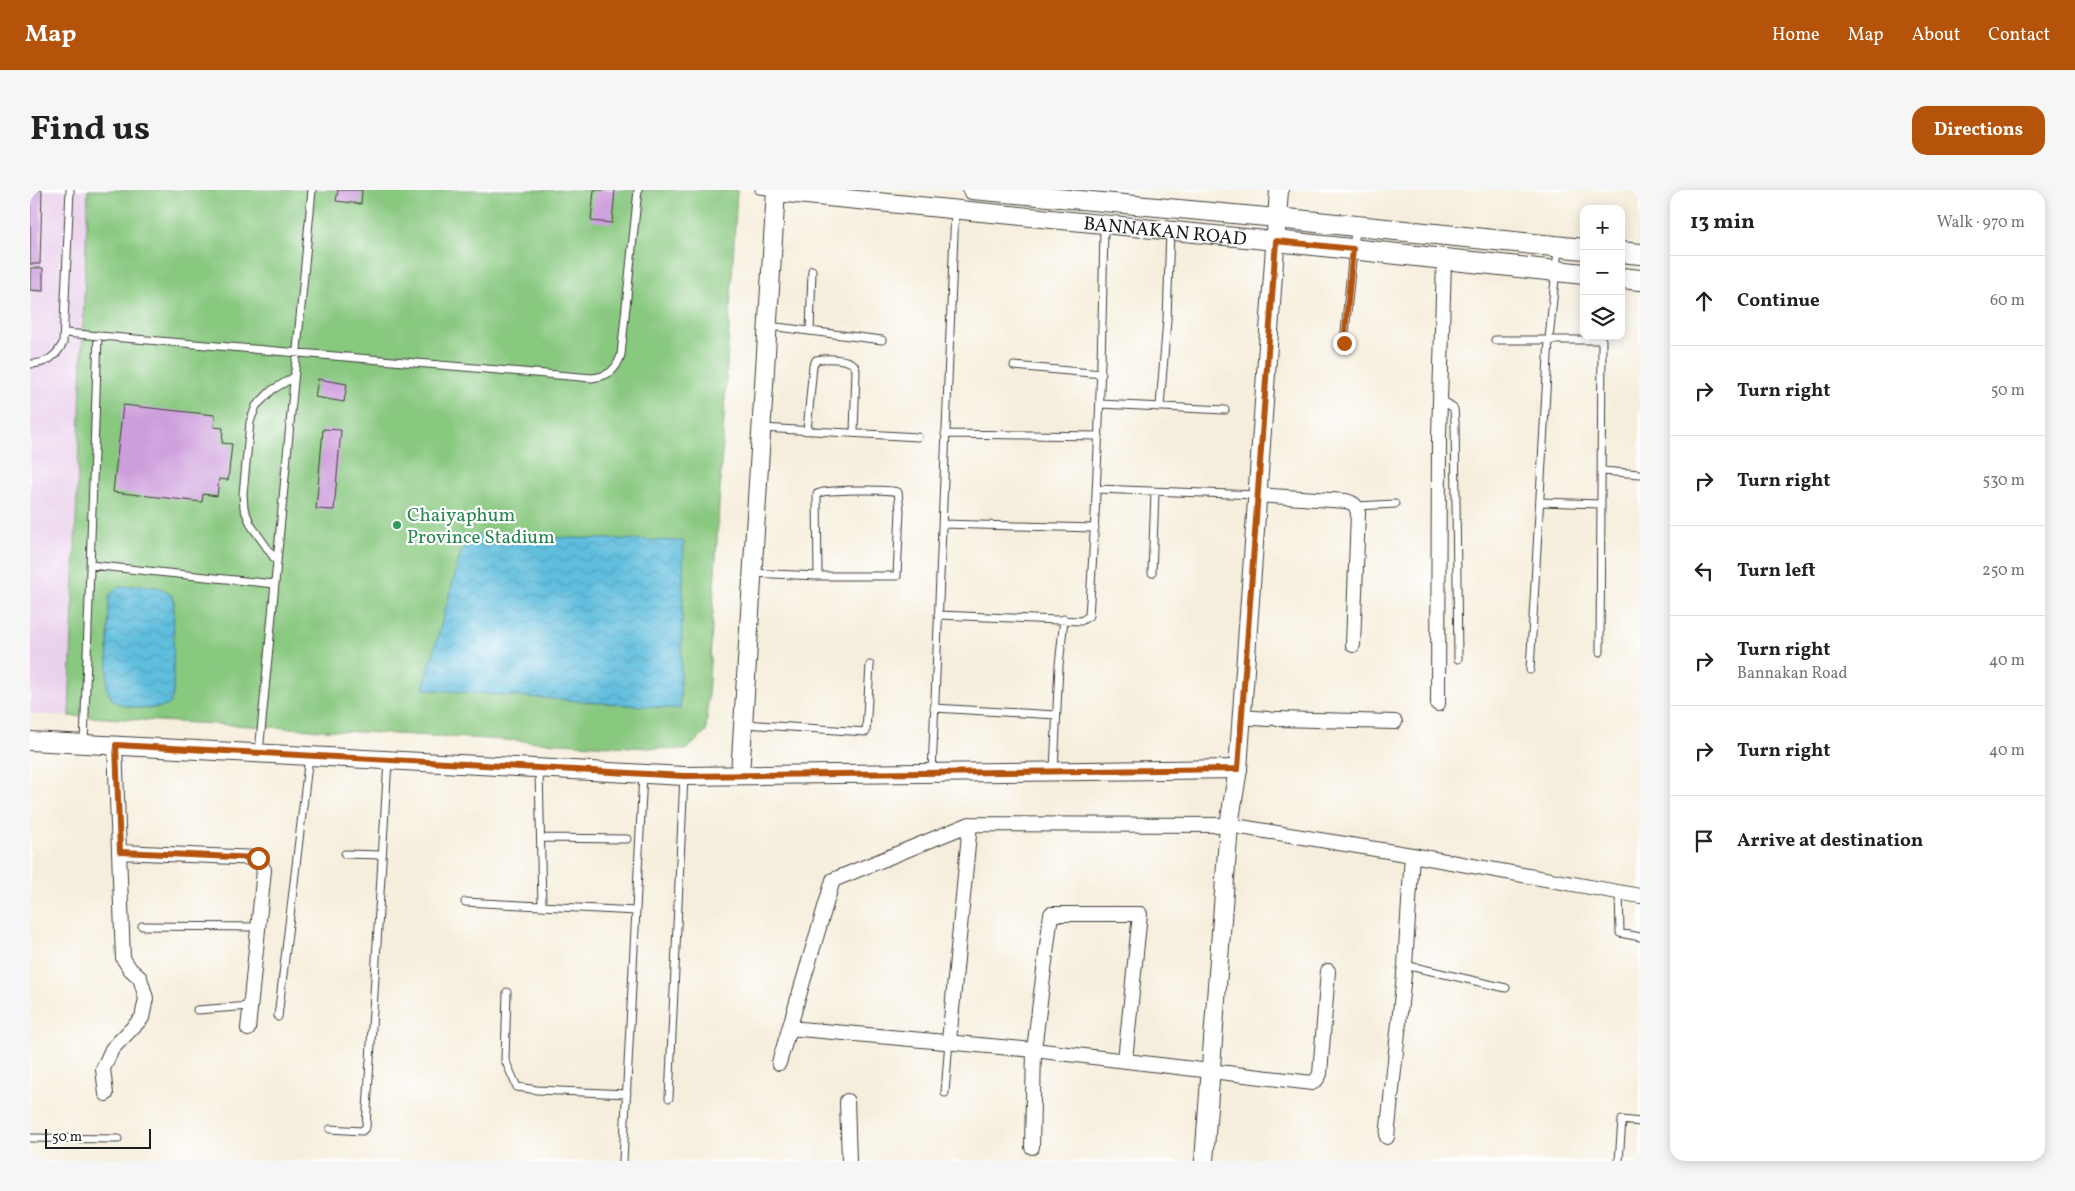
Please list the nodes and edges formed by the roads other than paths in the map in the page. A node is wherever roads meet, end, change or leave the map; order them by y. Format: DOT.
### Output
graph roads {
  1 [pos="70,190"];
  2 [pos="312,190"];
  3 [pos="638,190"];
  4 [pos="972,190"];
  5 [pos="1279,190"];
  6 [pos="771,191"];
  7 [pos="1000,200"];
  8 [pos="955,209"];
  9 [pos="1277,218"];
  10 [pos="1104,224"];
  11 [pos="1355,226"];
  12 [pos="1170,231"];
  13 [pos="1276,241"];
  14 [pos="1558,246"];
  15 [pos="1353,249"];
  16 [pos="1580,249"];
  17 [pos="1625,252"];
  18 [pos="1640,254"];
  19 [pos="1444,259"];
  20 [pos="812,270"];
  21 [pos="1555,271"];
  22 [pos="1580,274"];
  23 [pos="1625,278"];
  24 [pos="1640,280"];
  25 [pos="768,326"];
  26 [pos="810,331"];
  27 [pos="65,333"];
  28 [pos="98,335"];
  29 [pos="1550,339"];
  30 [pos="882,340"];
  31 [pos="1494,340"];
  32 [pos="1344,343"];
  33 [pos="296,353"];
  34 [pos="30,364"];
  35 [pos="1014,366"];
  36 [pos="1102,374"];
  37 [pos="294,377"];
  38 [pos="1440,398"];
  39 [pos="1100,404"];
  40 [pos="1160,406"];
  41 [pos="1225,410"];
  42 [pos="762,428"];
  43 [pos="807,431"];
  44 [pos="854,433"];
  45 [pos="946,434"];
  46 [pos="1098,436"];
  47 [pos="918,437"];
  48 [pos="1602,471"];
  49 [pos="1640,474"];
  50 [pos="1096,489"];
  51 [pos="1155,492"];
  52 [pos="1258,495"];
  53 [pos="1540,502"];
  54 [pos="1395,504"];
  55 [pos="1601,504"];
  56 [pos="1356,506"];
  57 [pos="942,524"];
  58 [pos="1095,528"];
  59 [pos="277,562"];
  60 [pos="90,565"];
  61 [pos="753,573"];
  62 [pos="1152,573"];
  63 [pos="818,576"];
  64 [pos="275,584"];
  65 [pos="938,615"];
  66 [pos="1064,619"];
  67 [pos="1353,645"];
  68 [pos="1600,652"];
  69 [pos="1458,659"];
  70 [pos="870,665"];
  71 [pos="1530,670"];
  72 [pos="1438,704"];
  73 [pos="934,708"];
  74 [pos="1056,715"];
  75 [pos="1242,717"];
  76 [pos="1395,722"];
  77 [pos="744,724"];
  78 [pos="30,741"];
  79 [pos="84,744"];
  80 [pos="116,745"];
  81 [pos="259,753"];
  82 [pos="309,756"];
  83 [pos="388,760"];
  84 [pos="539,768"];
  85 [pos="1238,769"];
  86 [pos="1054,772"];
  87 [pos="932,773"];
  88 [pos="643,774"];
  89 [pos="740,775"];
  90 [pos="684,776"];
  91 [pos="970,824"];
  92 [pos="1229,825"];
  93 [pos="541,838"];
  94 [pos="627,839"];
  95 [pos="120,852"];
  96 [pos="345,854"];
  97 [pos="382,854"];
  98 [pos="1412,854"];
  99 [pos="1620,892"];
  100 [pos="1640,896"];
  101 [pos="465,902"];
  102 [pos="542,906"];
  103 [pos="636,912"];
  104 [pos="142,926"];
  105 [pos="258,927"];
  106 [pos="1640,937"];
  107 [pos="1405,965"];
  108 [pos="1328,970"];
  109 [pos="1506,988"];
  110 [pos="507,992"];
  111 [pos="250,1006"];
  112 [pos="197,1010"];
  113 [pos="278,1017"];
  114 [pos="789,1028"];
  115 [pos="248,1029"];
  116 [pos="949,1041"];
  117 [pos="1034,1050"];
  118 [pos="1125,1060"];
  119 [pos="779,1063"];
  120 [pos="1210,1070"];
  121 [pos="945,1093"];
  122 [pos="106,1094"];
  123 [pos="627,1094"];
  124 [pos="669,1098"];
  125 [pos="847,1101"];
  126 [pos="1640,1122"];
  127 [pos="330,1129"];
  128 [pos="1387,1137"];
  129 [pos="30,1138"];
  130 [pos="118,1139"];
  131 [pos="1032,1147"];
  132 [pos="623,1161"];
  133 [pos="849,1161"];
  134 [pos="1204,1161"];
  135 [pos="1619,1161"];
  1 -- 27 [label="lane"];
  2 -- 33 [label="lane"];
  3 -- 33 [label="lane"];
  4 -- 7 [label="street, BANNAKAN ROAD"];
  5 -- 9 [label="street"];
  6 -- 8 [label="street, BANNAKAN ROAD"];
  6 -- 25 [label="street"];
  7 -- 8 [label="street, BANNAKAN ROAD"];
  7 -- 9 [label="street, BANNAKAN ROAD"];
  7 -- 10 [label="street, BANNAKAN ROAD"];
  8 -- 45 [label="lane"];
  9 -- 11 [label="main road, BANNAKAN ROAD"];
  9 -- 13 [label="street"];
  10 -- 12 [label="street, BANNAKAN ROAD"];
  10 -- 36 [label="lane"];
  11 -- 14 [label="main road, BANNAKAN ROAD"];
  11 -- 15 [label="lane"];
  12 -- 13 [label="street, BANNAKAN ROAD"];
  12 -- 40 [label="lane"];
  13 -- 15 [label="main road, BANNAKAN ROAD"];
  13 -- 52 [label="street"];
  14 -- 16 [label="main road, BANNAKAN ROAD"];
  14 -- 21 [label="lane"];
  15 -- 19 [label="main road, BANNAKAN ROAD"];
  15 -- 32 [label="lane"];
  17 -- 18 [label="main road"];
  19 -- 21 [label="main road, BANNAKAN ROAD"];
  19 -- 38 [label="street"];
  20 -- 26 [label="lane"];
  21 -- 22 [label="main road, BANNAKAN ROAD"];
  21 -- 29 [label="lane"];
  23 -- 24 [label="main road"];
  25 -- 26 [label="lane"];
  25 -- 42 [label="street"];
  26 -- 30 [label="lane"];
  27 -- 28 [label="lane"];
  27 -- 34 [label="lane"];
  28 -- 33 [label="lane"];
  28 -- 60 [label="lane"];
  29 -- 31 [label="lane"];
  29 -- 48 [label="lane"];
  29 -- 53 [label="lane"];
  33 -- 37 [label="lane"];
  35 -- 36 [label="lane"];
  36 -- 39 [label="lane"];
  37 -- 59 [label="lane"];
  37 -- 59 [label="lane"];
  38 -- 69 [label="lane"];
  38 -- 72 [label="street"];
  39 -- 40 [label="lane"];
  39 -- 46 [label="lane"];
  40 -- 41 [label="lane"];
  42 -- 43 [label="lane"];
  42 -- 61 [label="street"];
  43 -- 44 [label="lane"];
  43 -- 44 [label="lane"];
  44 -- 47 [label="lane"];
  45 -- 46 [label="lane"];
  45 -- 57 [label="lane"];
  46 -- 50 [label="lane"];
  48 -- 49 [label="lane"];
  48 -- 55 [label="lane"];
  50 -- 51 [label="lane"];
  50 -- 58 [label="lane"];
  51 -- 52 [label="lane"];
  51 -- 62 [label="lane"];
  52 -- 56 [label="street"];
  52 -- 75 [label="street"];
  53 -- 55 [label="lane"];
  53 -- 71 [label="lane"];
  54 -- 56 [label="lane"];
  55 -- 68 [label="lane"];
  56 -- 67 [label="street"];
  57 -- 58 [label="lane"];
  57 -- 65 [label="lane"];
  58 -- 66 [label="lane"];
  59 -- 64 [label="lane"];
  60 -- 64 [label="lane"];
  60 -- 79 [label="lane"];
  61 -- 63 [label="lane"];
  61 -- 77 [label="street"];
  63 -- 63 [label="lane"];
  64 -- 81 [label="lane"];
  65 -- 66 [label="lane"];
  65 -- 73 [label="lane"];
  66 -- 74 [label="lane"];
  70 -- 77 [label="lane"];
  73 -- 74 [label="lane"];
  73 -- 87 [label="lane"];
  74 -- 86 [label="lane"];
  75 -- 76 [label="street"];
  75 -- 85 [label="street"];
  77 -- 89 [label="street"];
  78 -- 79 [label="street"];
  79 -- 80 [label="street"];
  80 -- 81 [label="street"];
  80 -- 95 [label="street"];
  81 -- 82 [label="street"];
  82 -- 83 [label="street"];
  82 -- 113 [label="lane"];
  83 -- 84 [label="street"];
  83 -- 97 [label="lane"];
  84 -- 88 [label="street"];
  84 -- 93 [label="lane"];
  85 -- 86 [label="street"];
  85 -- 92 [label="street"];
  86 -- 87 [label="street"];
  87 -- 89 [label="street"];
  88 -- 90 [label="street"];
  88 -- 103 [label="lane"];
  89 -- 90 [label="street"];
  90 -- 124 [label="lane"];
  91 -- 92 [label="street"];
  91 -- 114 [label="street"];
  91 -- 116 [label="street"];
  92 -- 98 [label="street"];
  92 -- 120 [label="street"];
  93 -- 94 [label="lane"];
  93 -- 102 [label="lane"];
  95 -- 105 [label="street"];
  95 -- 122 [label="street"];
  96 -- 97 [label="lane"];
  97 -- 127 [label="lane"];
  98 -- 99 [label="street"];
  98 -- 107 [label="street"];
  99 -- 100 [label="street"];
  99 -- 106 [label="lane"];
  101 -- 102 [label="lane"];
  102 -- 103 [label="lane"];
  103 -- 123 [label="lane"];
  104 -- 105 [label="lane"];
  105 -- 111 [label="street"];
  107 -- 109 [label="lane"];
  107 -- 128 [label="street"];
  108 -- 120 [label="street"];
  110 -- 123 [label="lane"];
  111 -- 112 [label="lane"];
  111 -- 115 [label="street"];
  114 -- 116 [label="street"];
  114 -- 119 [label="street"];
  116 -- 117 [label="street"];
  116 -- 121 [label="lane"];
  117 -- 118 [label="street"];
  117 -- 118 [label="street"];
  117 -- 131 [label="street"];
  118 -- 120 [label="street"];
  120 -- 134 [label="street"];
  123 -- 132 [label="lane"];
  125 -- 133 [label="street"];
  126 -- 135 [label="lane"];
  129 -- 130 [label="lane"];
}
